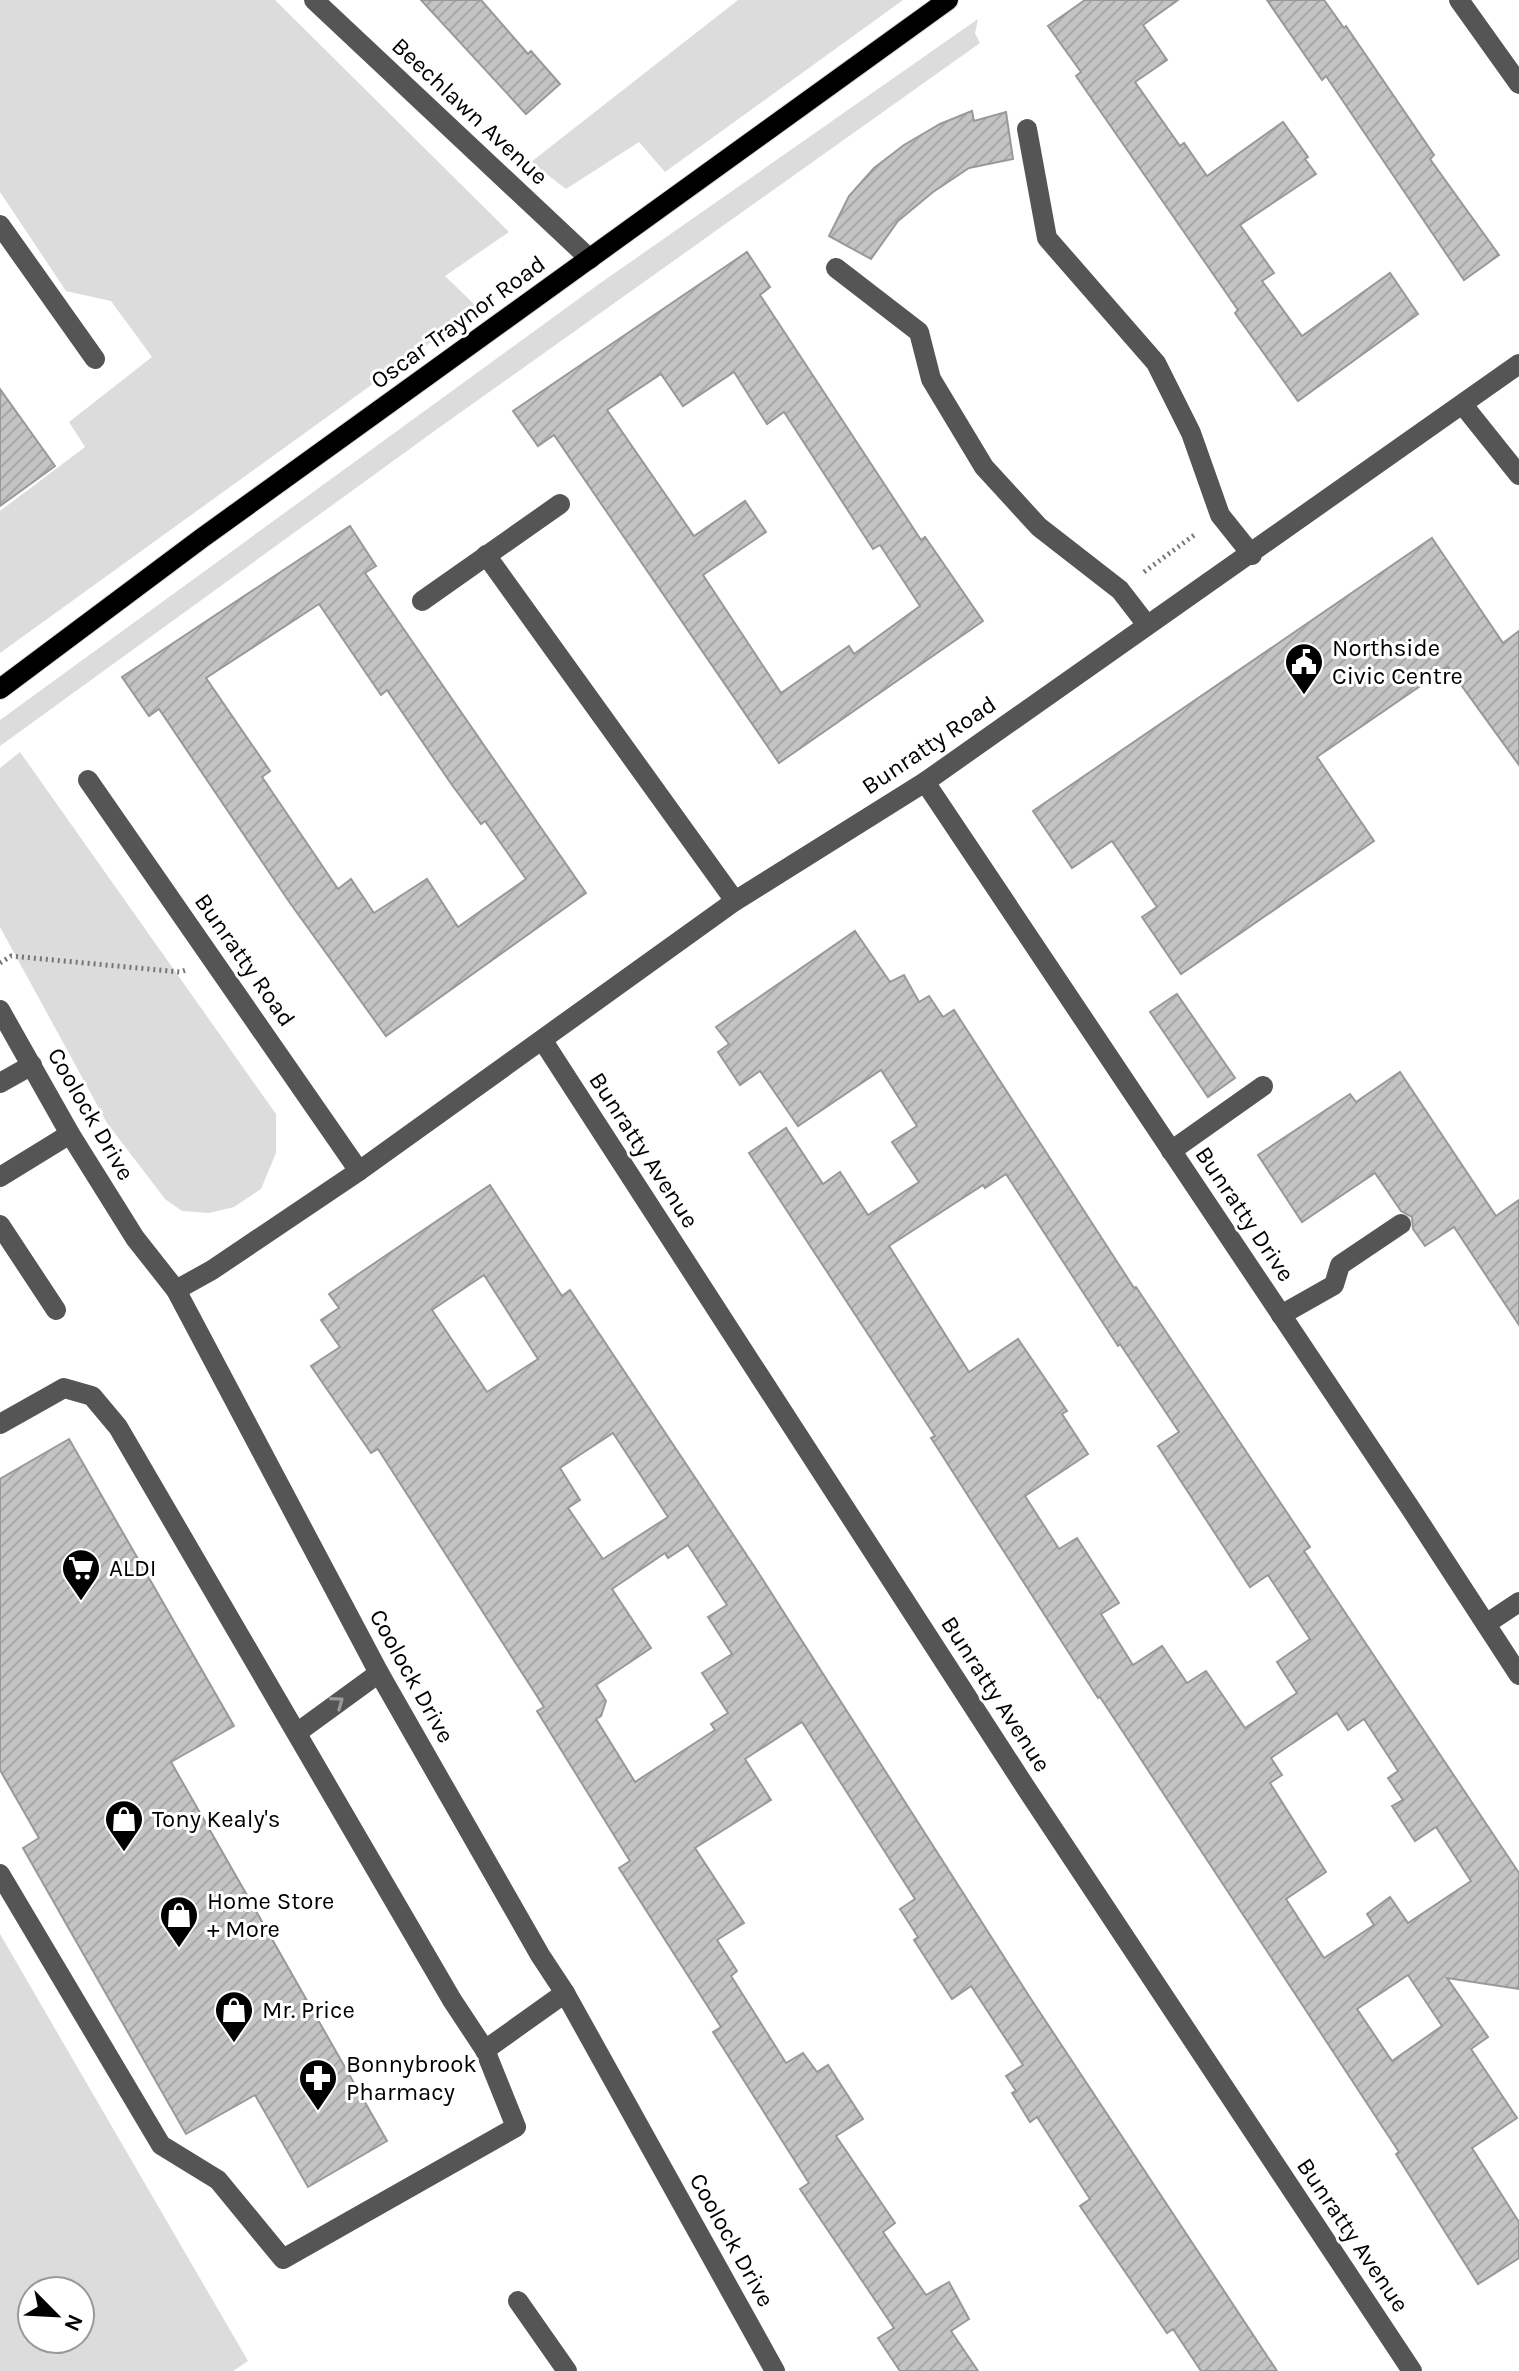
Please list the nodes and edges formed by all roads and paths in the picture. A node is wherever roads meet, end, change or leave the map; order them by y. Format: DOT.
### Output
graph roads {
  1 [pos="314,0"];
  2 [pos="948,0"];
  3 [pos="1459,0"];
  4 [pos="1519,84"];
  5 [pos="1027,129"];
  6 [pos="0,225"];
  7 [pos="590,259"];
  8 [pos="836,268"];
  9 [pos="95,359"];
  10 [pos="1519,364"];
  11 [pos="1463,405"];
  12 [pos="1519,475"];
  13 [pos="560,504"];
  14 [pos="1220,515"];
  15 [pos="486,555"];
  16 [pos="1252,555"];
  17 [pos="1120,590"];
  18 [pos="422,601"];
  19 [pos="1147,625"];
  20 [pos="0,689"];
  21 [pos="88,780"];
  22 [pos="925,782"];
  23 [pos="735,901"];
  24 [pos="213,959"];
  25 [pos="0,963"];
  26 [pos="0,1010"];
  27 [pos="543,1041"];
  28 [pos="32,1065"];
  29 [pos="0,1083"];
  30 [pos="1263,1086"];
  31 [pos="70,1134"];
  32 [pos="1171,1151"];
  33 [pos="359,1171"];
  34 [pos="0,1177"];
  35 [pos="1401,1224"];
  36 [pos="0,1225"];
  37 [pos="176,1290"];
  38 [pos="56,1310"];
  39 [pos="1281,1315"];
  40 [pos="0,1424"];
  41 [pos="1519,1602"];
  42 [pos="1486,1624"];
  43 [pos="379,1673"];
  44 [pos="1519,1675"];
  45 [pos="298,1732"];
  46 [pos="0,1874"];
  47 [pos="565,1993"];
  48 [pos="485,2050"];
  49 [pos="518,2301"];
  50 [pos="567,2371"];
  51 [pos="775,2371"];
  52 [pos="1412,2371"];
  1 -- 7 [label="street, Beechlawn Avenue"];
  2 -- 7 [label="main road, Oscar Traynor Road"];
  3 -- 4 [label="street"];
  5 -- 14 [label="street"];
  6 -- 9 [label="street"];
  7 -- 20 [label="main road, Oscar Traynor Road"];
  8 -- 17 [label="street"];
  10 -- 11 [label="street, Bunratty Road"];
  11 -- 12 [label="street"];
  11 -- 16 [label="street, Bunratty Road"];
  13 -- 15 [label="street"];
  14 -- 16 [label="street"];
  14 -- 17 [label="path"];
  15 -- 18 [label="street"];
  15 -- 23 [label="street"];
  16 -- 19 [label="street, Bunratty Road"];
  17 -- 19 [label="street"];
  19 -- 22 [label="street, Bunratty Road"];
  21 -- 24 [label="street, Bunratty Road"];
  22 -- 23 [label="street, Bunratty Road"];
  22 -- 32 [label="street, Bunratty Drive"];
  23 -- 27 [label="street, Bunratty Road"];
  24 -- 25 [label="path"];
  24 -- 33 [label="street, Bunratty Road"];
  26 -- 28 [label="street, Coolock Drive"];
  27 -- 33 [label="street, Bunratty Road"];
  27 -- 52 [label="street, Bunratty Avenue"];
  28 -- 29 [label="street"];
  28 -- 31 [label="street, Coolock Drive"];
  30 -- 32 [label="street"];
  31 -- 34 [label="street"];
  31 -- 37 [label="street, Coolock Drive"];
  32 -- 39 [label="street, Bunratty Drive"];
  33 -- 37 [label="street, Bunratty Road"];
  35 -- 39 [label="street"];
  36 -- 38 [label="street"];
  37 -- 43 [label="street, Coolock Drive"];
  39 -- 42 [label="street, Bunratty Drive"];
  40 -- 45 [label="street"];
  41 -- 42 [label="street"];
  42 -- 44 [label="street, Bunratty Drive"];
  45 -- 43 [label="street, one-way"];
  43 -- 47 [label="street, Coolock Drive"];
  45 -- 48 [label="street"];
  46 -- 48 [label="street"];
  47 -- 48 [label="street"];
  47 -- 51 [label="street, Coolock Drive"];
  49 -- 50 [label="street"];
}
